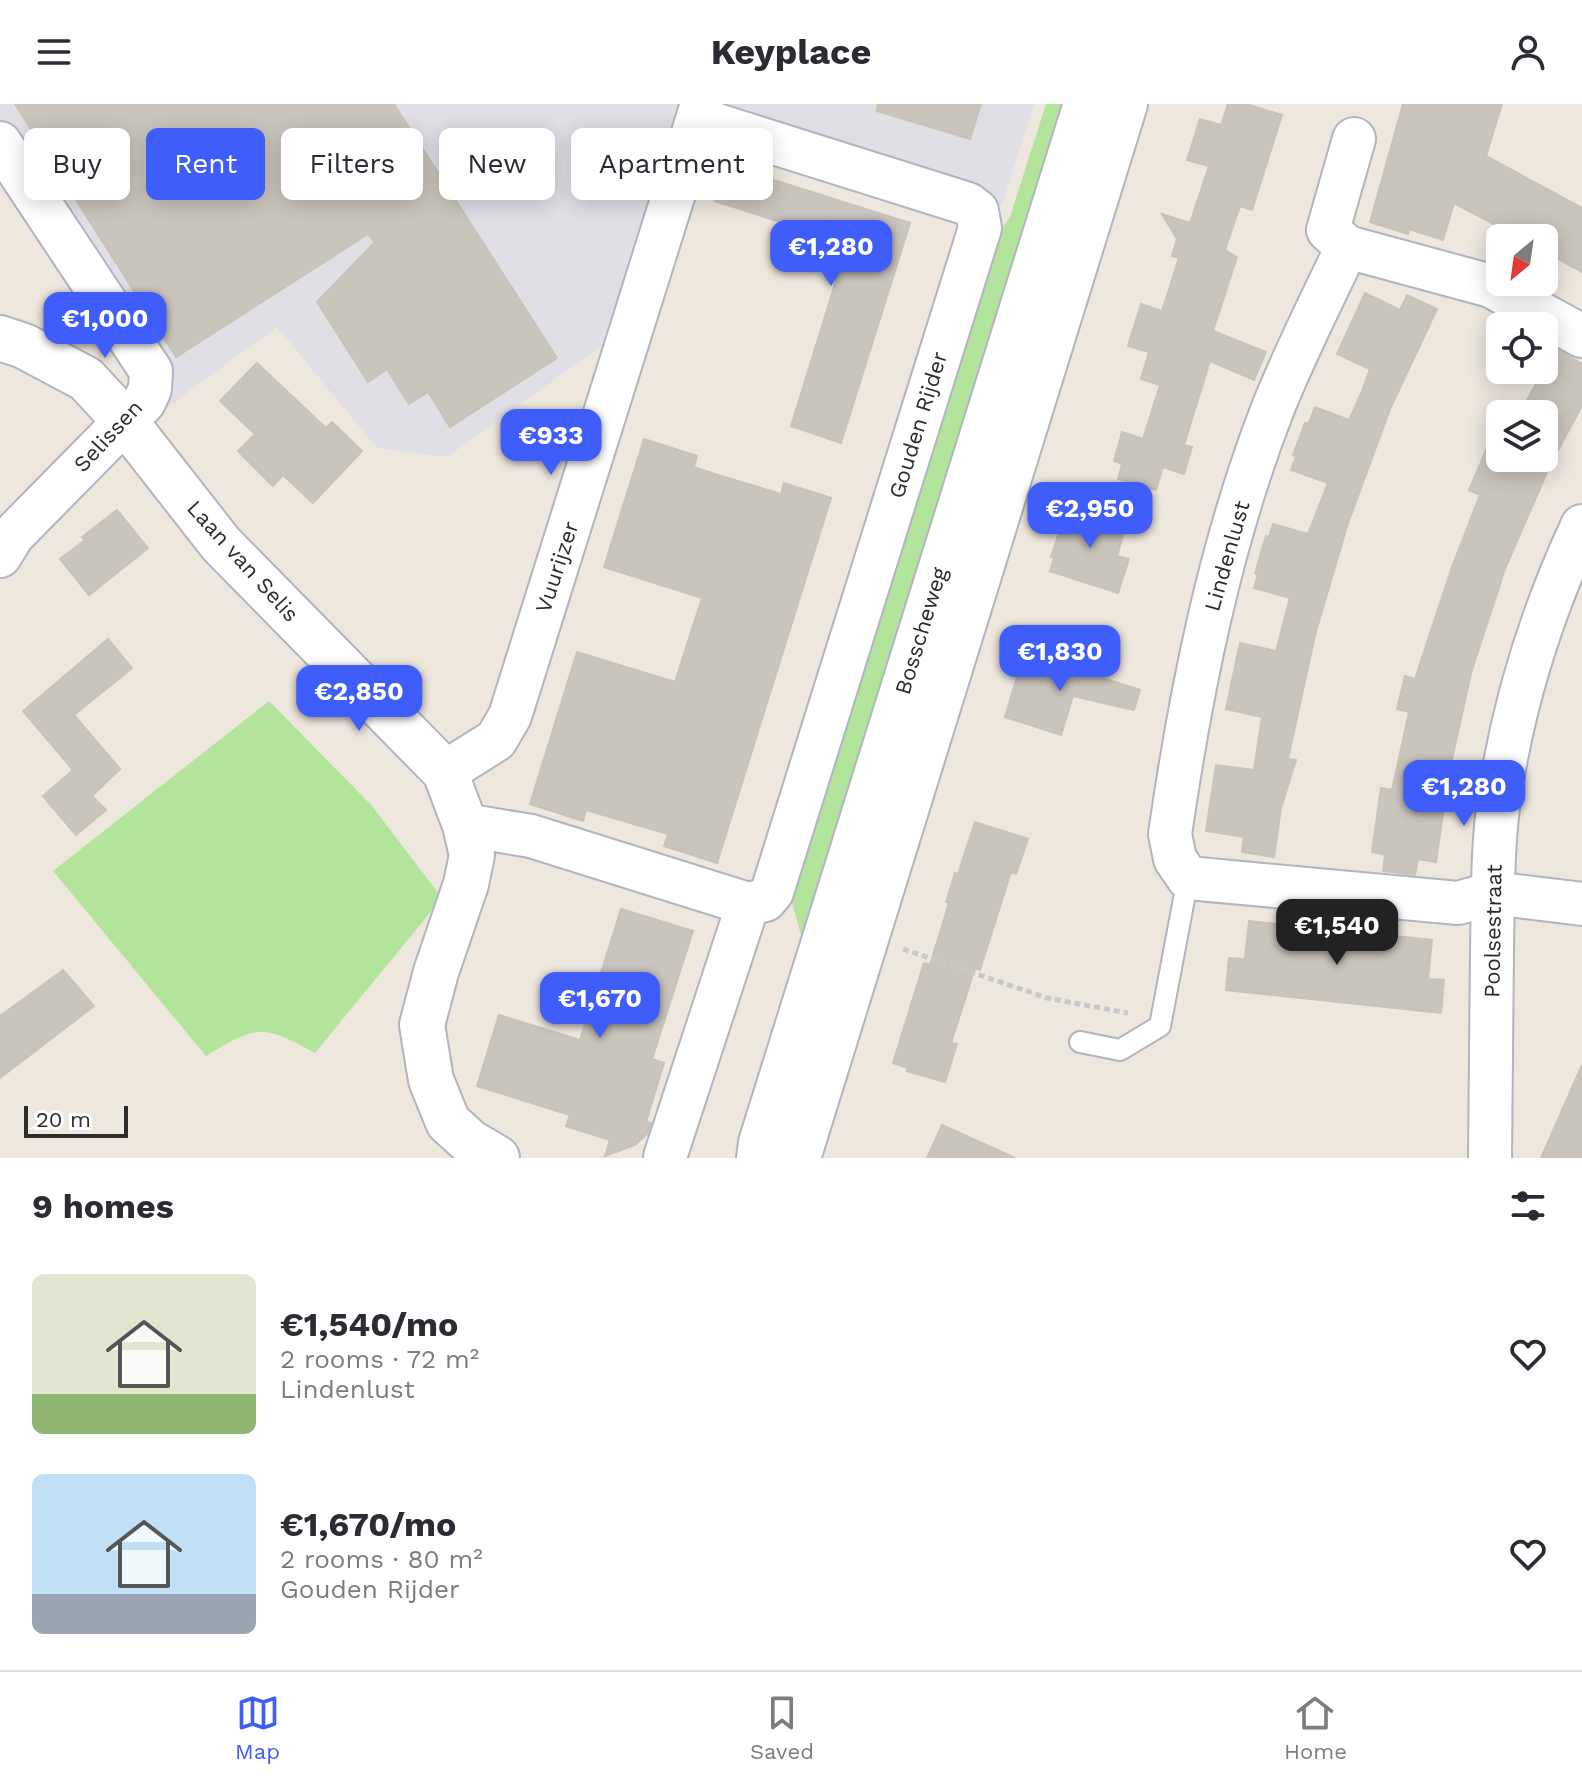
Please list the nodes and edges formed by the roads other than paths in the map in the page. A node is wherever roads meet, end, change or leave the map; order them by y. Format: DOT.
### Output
graph roads {
  1 [pos="1086,104"];
  2 [pos="1125,104"];
  3 [pos="700,111"];
  4 [pos="1354,139"];
  5 [pos="0,143"];
  6 [pos="1347,247"];
  7 [pos="1582,336"];
  8 [pos="0,338"];
  9 [pos="124,420"];
  10 [pos="1582,526"];
  11 [pos="0,556"];
  12 [pos="445,772"];
  13 [pos="465,825"];
  14 [pos="1188,878"];
  15 [pos="1493,893"];
  16 [pos="748,904"];
  17 [pos="1582,904"];
  18 [pos="1080,1042"];
  19 [pos="665,1157"];
  20 [pos="497,1158"];
  21 [pos="759,1158"];
  22 [pos="798,1158"];
  23 [pos="1490,1158"];
  1 -- 21 [label="main road, Bosscheweg"];
  2 -- 22 [label="main road, Bosscheweg"];
  3 -- 12 [label="street, Vuurijzer"];
  3 -- 16 [label="street, Gouden Rijder"];
  4 -- 6 [label="street"];
  5 -- 9 [label="street, Selissen"];
  6 -- 7 [label="street"];
  6 -- 14 [label="street, Lindenlust"];
  8 -- 9 [label="main road, Laan van Selis"];
  9 -- 11 [label="street, Selissen"];
  9 -- 12 [label="main road, Laan van Selis"];
  10 -- 15 [label="street, Poolsestraat"];
  12 -- 13 [label="main road, Laan van Selis"];
  13 -- 16 [label="street"];
  13 -- 20 [label="main road, Laan van Selis"];
  14 -- 15 [label="street"];
  14 -- 18 [label="lane"];
  15 -- 17 [label="street"];
  15 -- 23 [label="street, Poolsestraat"];
  16 -- 19 [label="street"];
}
